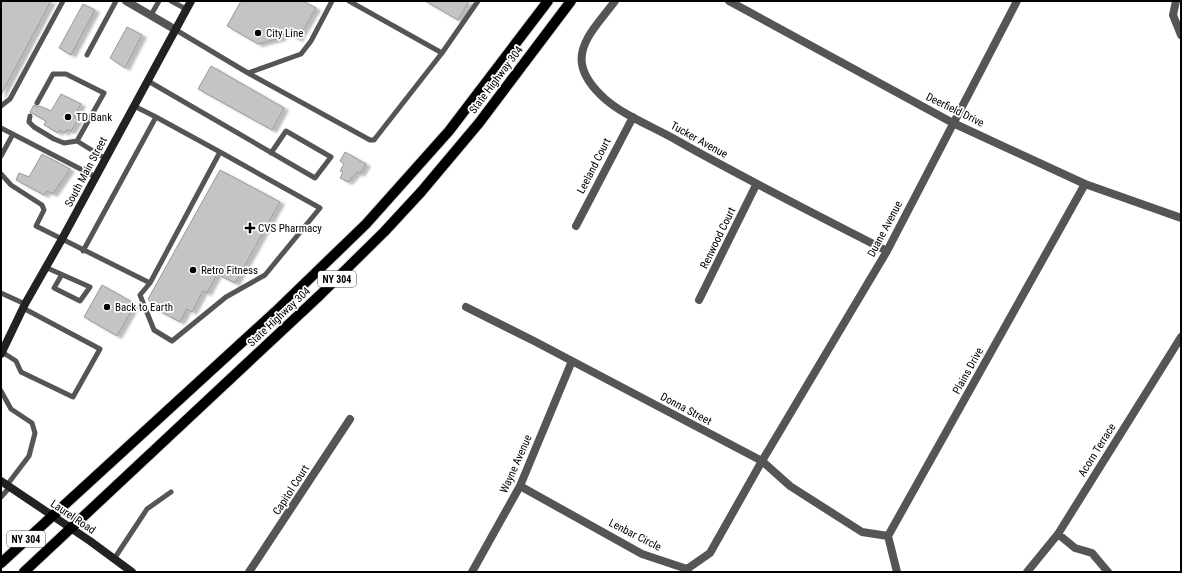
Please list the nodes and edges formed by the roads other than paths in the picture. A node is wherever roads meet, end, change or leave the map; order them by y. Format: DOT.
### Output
graph roads {
  1 [pos="63,1"];
  2 [pos="116,1"];
  3 [pos="126,1"];
  4 [pos="159,1"];
  5 [pos="171,1"];
  6 [pos="191,1"];
  7 [pos="332,1"];
  8 [pos="349,1"];
  9 [pos="478,1"];
  10 [pos="548,1"];
  11 [pos="571,1"];
  12 [pos="615,1"];
  13 [pos="728,1"];
  14 [pos="1017,1"];
  15 [pos="1176,1"];
  16 [pos="186,9"];
  17 [pos="151,16"];
  18 [pos="176,30"];
  19 [pos="1181,35"];
  20 [pos="442,53"];
  21 [pos="87,55"];
  22 [pos="248,73"];
  23 [pos="148,81"];
  24 [pos="37,103"];
  25 [pos="1,106"];
  26 [pos="134,106"];
  27 [pos="30,116"];
  28 [pos="156,117"];
  29 [pos="632,117"];
  30 [pos="954,123"];
  31 [pos="1,128"];
  32 [pos="13,134"];
  33 [pos="77,142"];
  34 [pos="220,152"];
  35 [pos="271,153"];
  36 [pos="1,156"];
  37 [pos="106,158"];
  38 [pos="1,174"];
  39 [pos="96,177"];
  40 [pos="1085,184"];
  41 [pos="756,185"];
  42 [pos="1181,218"];
  43 [pos="576,226"];
  44 [pos="62,239"];
  45 [pos="82,250"];
  46 [pos="887,251"];
  47 [pos="45,267"];
  48 [pos="61,276"];
  49 [pos="150,283"];
  50 [pos="1,293"];
  51 [pos="699,300"];
  52 [pos="24,306"];
  53 [pos="466,307"];
  54 [pos="1181,337"];
  55 [pos="2,353"];
  56 [pos="572,361"];
  57 [pos="1,391"];
  58 [pos="350,419"];
  59 [pos="762,461"];
  60 [pos="6,484"];
  61 [pos="520,486"];
  62 [pos="171,492"];
  63 [pos="1,497"];
  64 [pos="52,515"];
  65 [pos="71,528"];
  66 [pos="1058,534"];
  67 [pos="888,536"];
  68 [pos="114,558"];
  69 [pos="1,563"];
  70 [pos="24,572"];
  71 [pos="132,572"];
  72 [pos="249,572"];
  73 [pos="472,572"];
  74 [pos="897,572"];
  75 [pos="1027,572"];
  76 [pos="1108,572"];
  1 -- 25 [label="lane"];
  2 -- 21 [label="lane"];
  3 -- 17 [label="street"];
  4 -- 17 [label="lane"];
  5 -- 16 [label="lane"];
  6 -- 16 [label="street, South Main Street"];
  7 -- 22 [label="lane"];
  8 -- 20 [label="lane"];
  9 -- 20 [label="lane"];
  10 -- 64 [label="main road, State Highway 304 / NY 304"];
  11 -- 65 [label="main road, State Highway 304 / NY 304"];
  12 -- 29 [label="street, Tucker Avenue"];
  13 -- 30 [label="street, Deerfield Drive"];
  14 -- 30 [label="street, Duane Avenue"];
  15 -- 19 [label="street"];
  16 -- 18 [label="street, South Main Street"];
  17 -- 18 [label="street"];
  18 -- 22 [label="lane"];
  18 -- 23 [label="street, South Main Street"];
  20 -- 22 [label="lane"];
  23 -- 26 [label="street, South Main Street"];
  23 -- 35 [label="lane"];
  24 -- 33 [label="lane"];
  26 -- 28 [label="lane"];
  26 -- 37 [label="street, South Main Street"];
  27 -- 33 [label="lane"];
  28 -- 34 [label="lane"];
  28 -- 45 [label="lane"];
  29 -- 41 [label="street, Tucker Avenue"];
  29 -- 43 [label="street, Leeland Court"];
  30 -- 40 [label="street, Deerfield Drive"];
  30 -- 46 [label="street, Duane Avenue"];
  31 -- 32 [label="lane"];
  32 -- 36 [label="lane"];
  32 -- 39 [label="lane"];
  33 -- 37 [label="lane"];
  34 -- 49 [label="lane"];
  34 -- 49 [label="lane"];
  35 -- 35 [label="lane"];
  37 -- 39 [label="street, South Main Street"];
  38 -- 44 [label="lane"];
  39 -- 44 [label="street, South Main Street"];
  40 -- 42 [label="street, Deerfield Drive"];
  40 -- 67 [label="street, Plains Drive"];
  41 -- 46 [label="street, Tucker Avenue"];
  41 -- 51 [label="street, Renwood Court"];
  44 -- 45 [label="lane"];
  44 -- 47 [label="street, South Main Street"];
  45 -- 49 [label="lane"];
  46 -- 59 [label="street, Duane Avenue"];
  47 -- 48 [label="lane"];
  47 -- 52 [label="street, South Main Street"];
  48 -- 48 [label="lane"];
  50 -- 52 [label="lane"];
  52 -- 55 [label="street, South Main Street"];
  52 -- 55 [label="lane"];
  53 -- 56 [label="street, Donna Street"];
  54 -- 66 [label="street, Acorn Terrace"];
  56 -- 59 [label="street, Donna Street"];
  56 -- 61 [label="street, Wayne Avenue"];
  57 -- 60 [label="lane"];
  58 -- 72 [label="street, Capitol Court"];
  59 -- 61 [label="street, Lenbar Circle"];
  59 -- 67 [label="street, Donna Street"];
  60 -- 63 [label="lane"];
  60 -- 64 [label="street, Laurel Road"];
  61 -- 73 [label="street, Wayne Avenue"];
  62 -- 68 [label="lane"];
  64 -- 65 [label="street, Laurel Road"];
  64 -- 69 [label="main road, State Highway 304 / NY 304"];
  65 -- 68 [label="street, Laurel Road"];
  65 -- 70 [label="main road, State Highway 304 / NY 304"];
  66 -- 75 [label="street, Acorn Terrace"];
  66 -- 76 [label="street"];
  67 -- 74 [label="street"];
  68 -- 71 [label="street, Laurel Road"];
}
